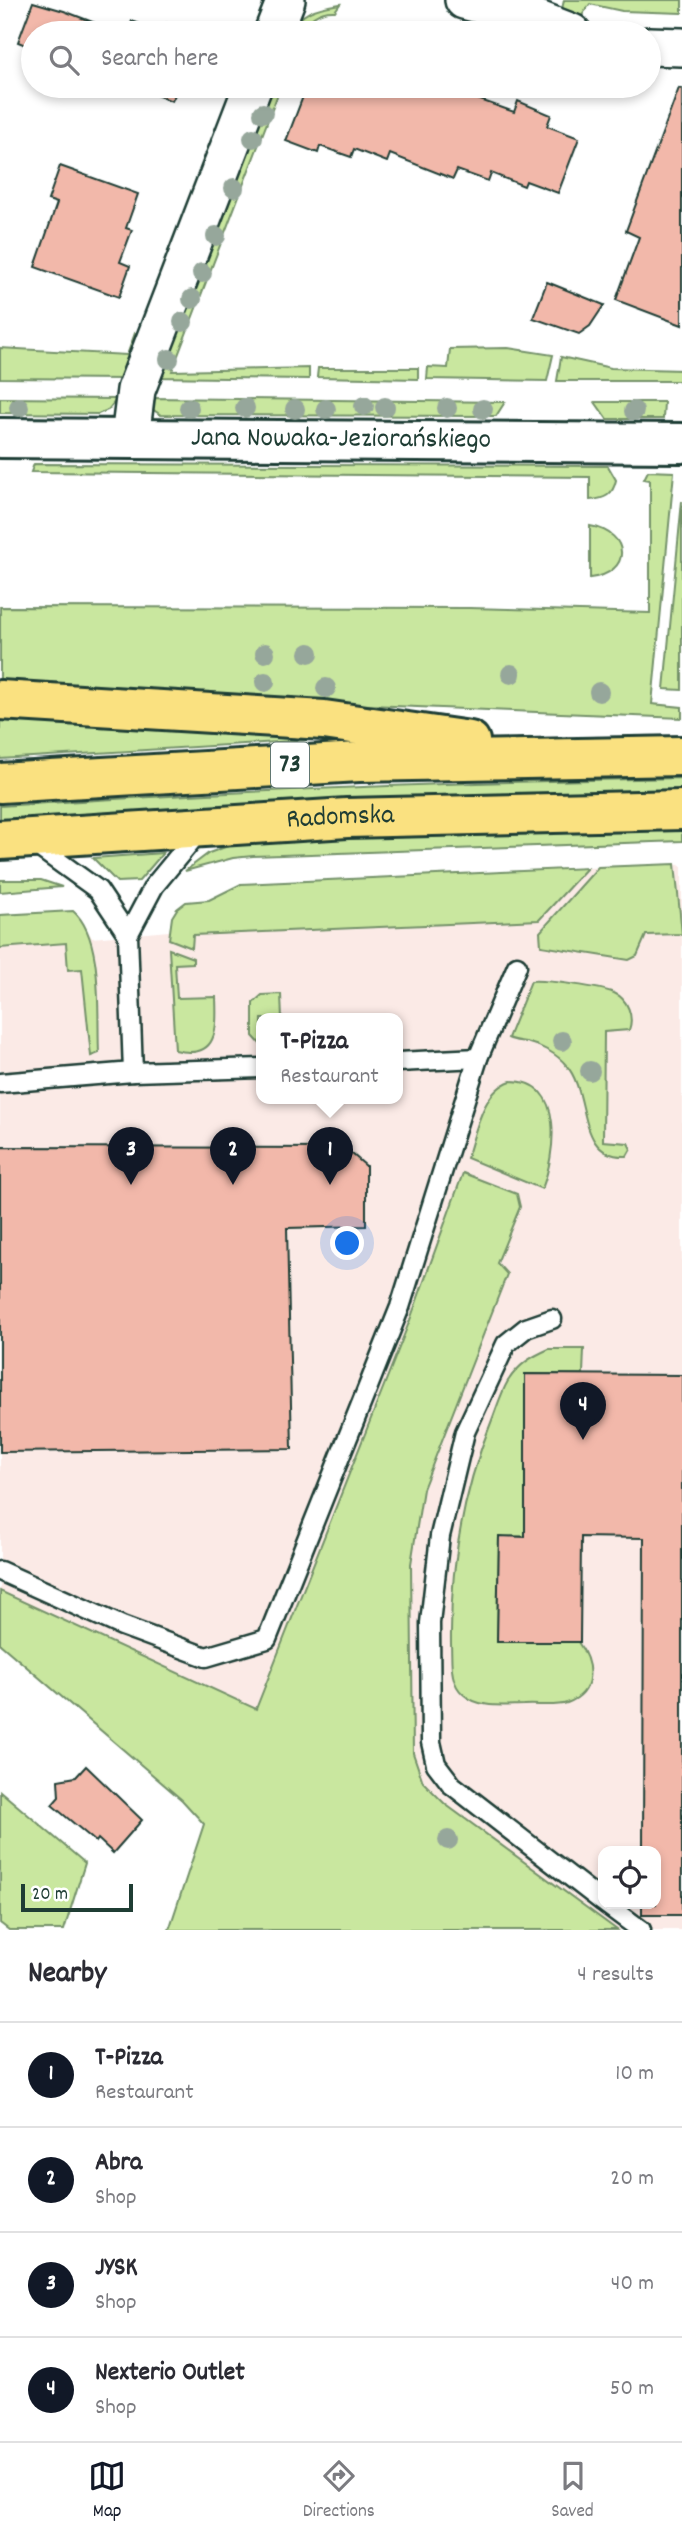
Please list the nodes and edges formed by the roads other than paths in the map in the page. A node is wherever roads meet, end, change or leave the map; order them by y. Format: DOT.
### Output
graph roads {
  1 [pos="286,0"];
  2 [pos="464,0"];
  3 [pos="278,21"];
  4 [pos="541,21"];
  5 [pos="661,46"];
  6 [pos="682,47"];
  7 [pos="248,98"];
  8 [pos="0,438"];
  9 [pos="130,438"];
  10 [pos="682,443"];
  11 [pos="0,700"];
  12 [pos="580,756"];
  13 [pos="682,756"];
  14 [pos="0,783"];
  15 [pos="682,810"];
  16 [pos="204,825"];
  17 [pos="12,839"];
  18 [pos="128,935"];
  19 [pos="517,966"];
  20 [pos="478,1058"];
  21 [pos="403,1062"];
  22 [pos="256,1068"];
  23 [pos="133,1072"];
  24 [pos="0,1083"];
  25 [pos="552,1319"];
  26 [pos="0,1571"];
  27 [pos="598,1898"];
  28 [pos="613,1909"];
  29 [pos="641,1930"];
  1 -- 3 [label="street"];
  2 -- 4 [label="street"];
  5 -- 6 [label="street"];
  7 -- 9 [label="street"];
  8 -- 9 [label="street, Jana Nowaka-Jeziorańskiego"];
  9 -- 10 [label="street, Jana Nowaka-Jeziorańskiego"];
  11 -- 12 [label="main road"];
  12 -- 13 [label="main road, Radomska / 73"];
  12 -- 14 [label="main road, Radomska / 73"];
  15 -- 16 [label="main road, Radomska / 73"];
  16 -- 17 [label="main road, Radomska / 73"];
  16 -- 18 [label="lane"];
  17 -- 18 [label="lane"];
  18 -- 23 [label="lane"];
  19 -- 20 [label="lane"];
  20 -- 21 [label="lane"];
  20 -- 26 [label="lane"];
  22 -- 23 [label="lane"];
  23 -- 24 [label="lane"];
  25 -- 27 [label="lane"];
  28 -- 29 [label="lane"];
}
